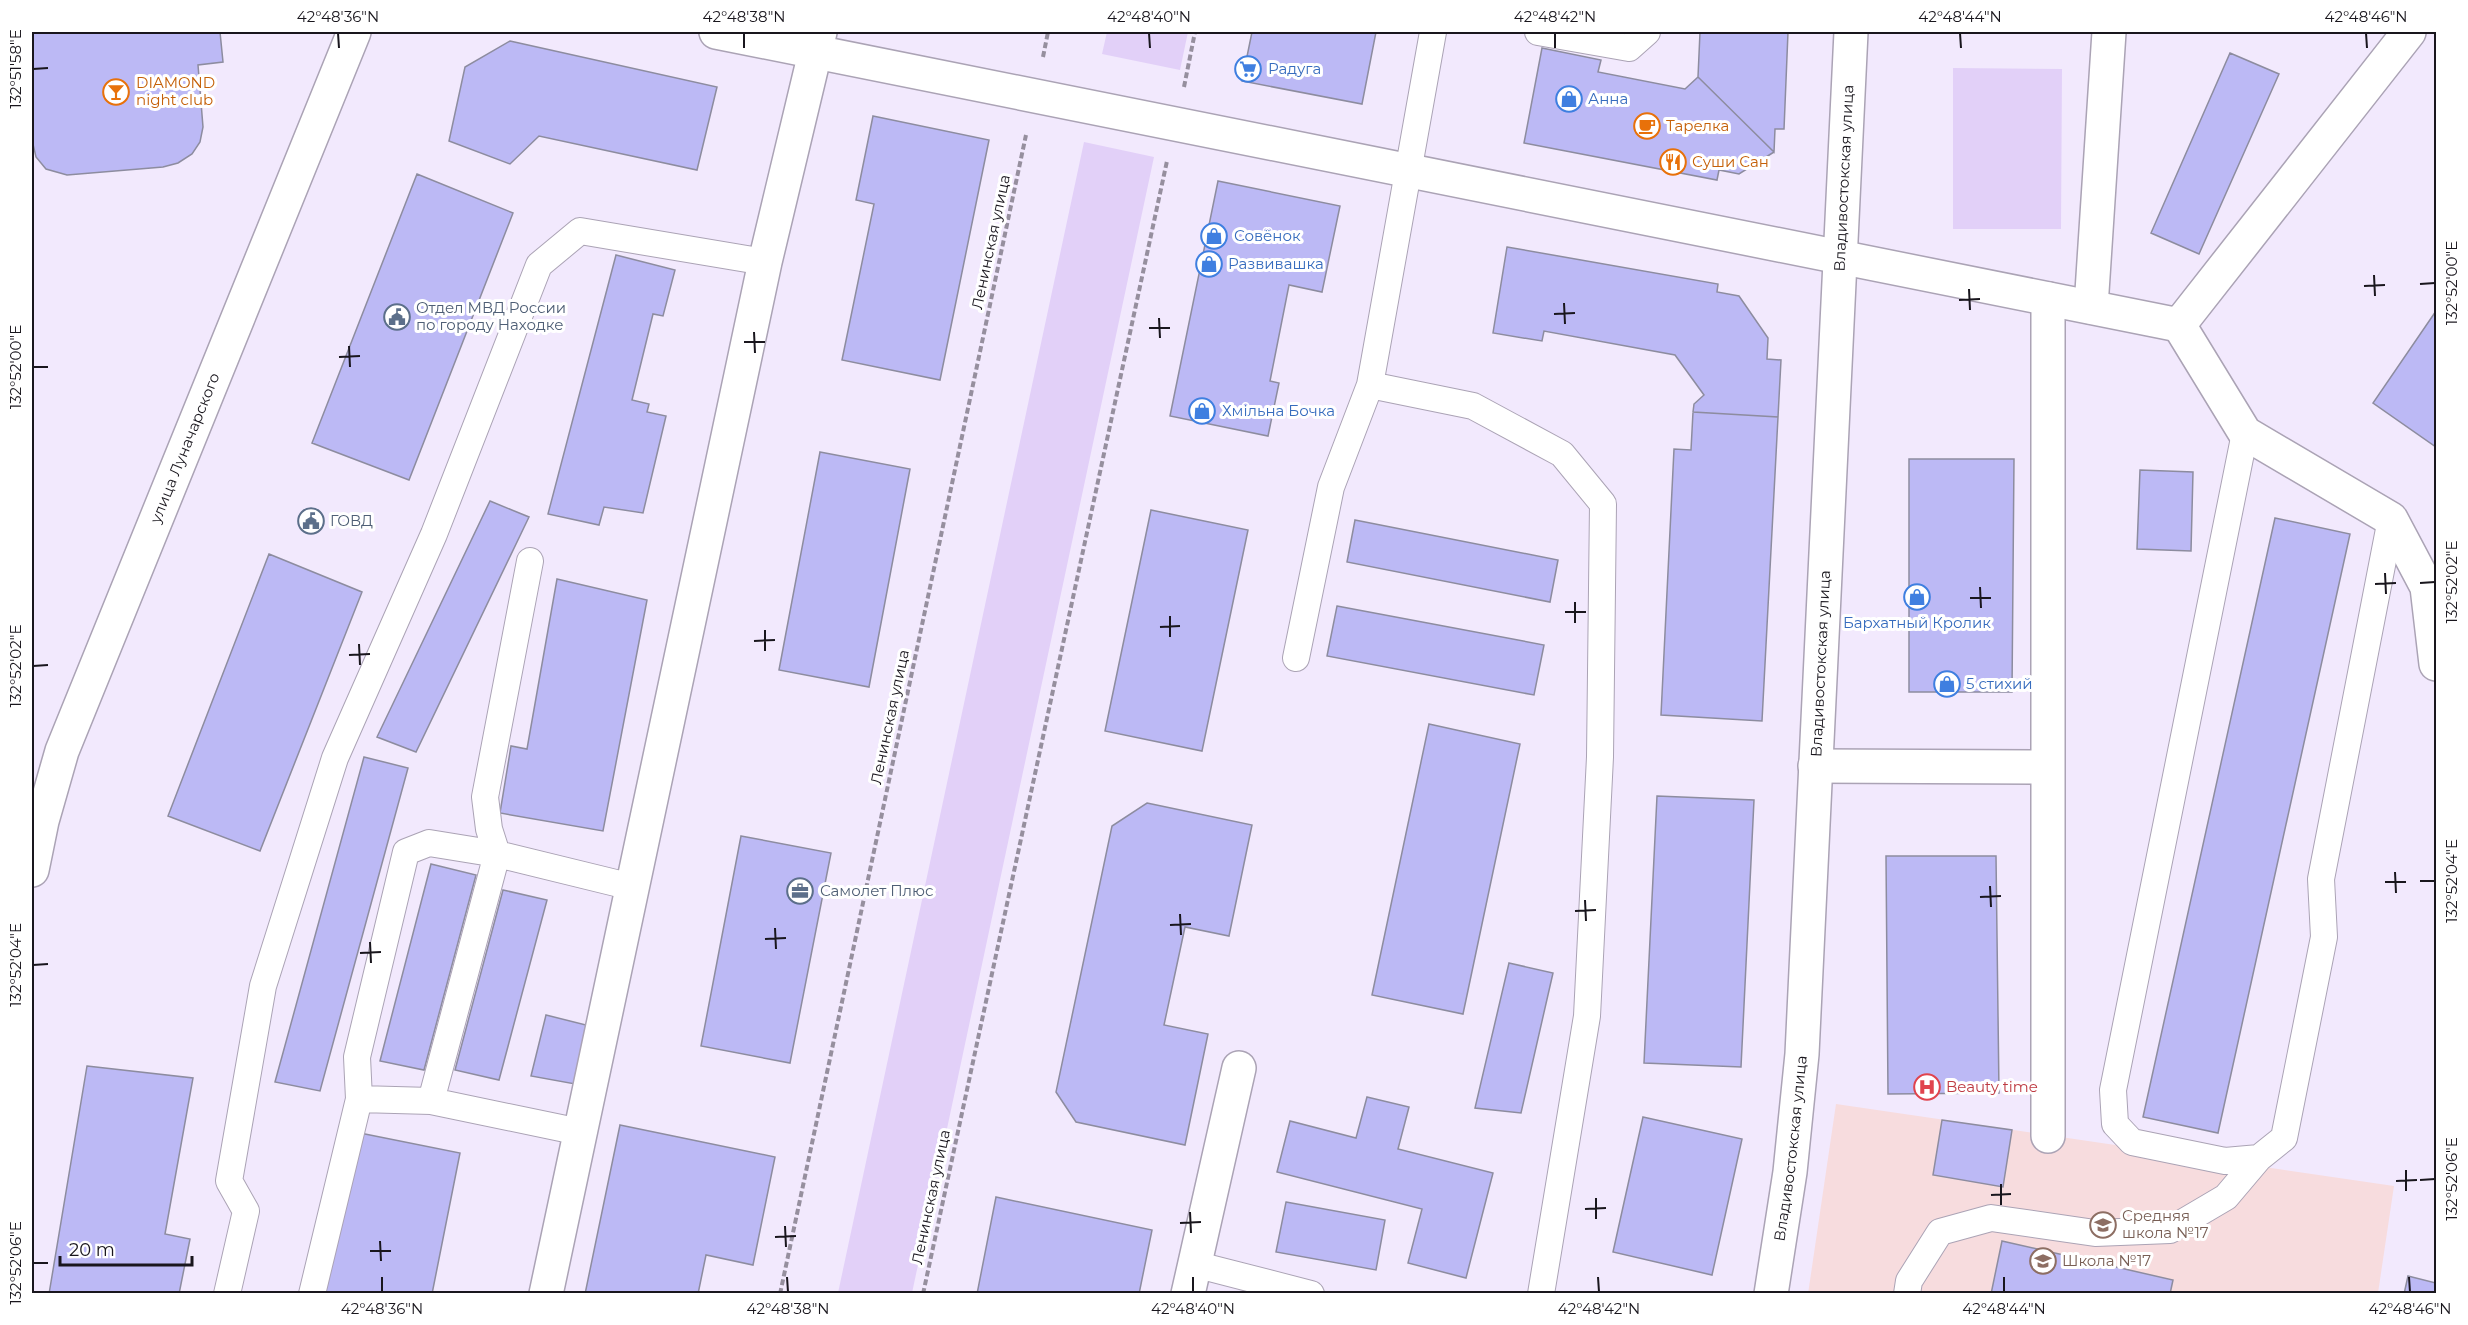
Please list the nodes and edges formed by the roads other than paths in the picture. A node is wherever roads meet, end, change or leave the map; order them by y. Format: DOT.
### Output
graph roads {
  1 [pos="354,32"];
  2 [pos="716,32"];
  3 [pos="1433,32"];
  4 [pos="1538,32"];
  5 [pos="1647,32"];
  6 [pos="1851,32"];
  7 [pos="2109,32"];
  8 [pos="2409,32"];
  9 [pos="818,42"];
  10 [pos="1410,171"];
  11 [pos="1838,258"];
  12 [pos="765,262"];
  13 [pos="2048,299"];
  14 [pos="2091,308"];
  15 [pos="2179,325"];
  16 [pos="1370,385"];
  17 [pos="2245,433"];
  18 [pos="2391,519"];
  19 [pos="530,561"];
  20 [pos="1296,658"];
  21 [pos="2436,664"];
  22 [pos="1815,766"];
  23 [pos="2047,767"];
  24 [pos="497,854"];
  25 [pos="32,870"];
  26 [pos="632,887"];
  27 [pos="1239,1068"];
  28 [pos="359,1099"];
  29 [pos="431,1101"];
  30 [pos="580,1131"];
  31 [pos="2048,1136"];
  32 [pos="2259,1158"];
  33 [pos="1191,1279"];
  34 [pos="227,1293"];
  35 [pos="312,1293"];
  36 [pos="546,1293"];
  37 [pos="1311,1293"];
  38 [pos="1541,1293"];
  39 [pos="1771,1293"];
  40 [pos="1907,1293"];
  1 -- 25 [label="street, улица Луначарского"];
  2 -- 9 [label="street"];
  3 -- 10 [label="lane"];
  4 -- 5 [label="lane"];
  6 -- 11 [label="street, Владивостокская улица"];
  7 -- 14 [label="street"];
  8 -- 15 [label="street"];
  9 -- 10 [label="street"];
  9 -- 12 [label="street"];
  10 -- 11 [label="street"];
  10 -- 16 [label="lane"];
  11 -- 13 [label="street"];
  11 -- 22 [label="street, Владивостокская улица"];
  12 -- 26 [label="street"];
  12 -- 34 [label="lane"];
  13 -- 14 [label="street"];
  13 -- 23 [label="street"];
  14 -- 15 [label="street"];
  15 -- 17 [label="street"];
  16 -- 20 [label="lane"];
  16 -- 38 [label="lane"];
  17 -- 18 [label="street"];
  17 -- 32 [label="lane"];
  18 -- 21 [label="street"];
  18 -- 32 [label="lane"];
  19 -- 24 [label="lane"];
  22 -- 23 [label="street"];
  22 -- 39 [label="street, Владивостокская улица"];
  23 -- 31 [label="street"];
  24 -- 26 [label="lane"];
  24 -- 28 [label="lane"];
  24 -- 29 [label="lane"];
  26 -- 30 [label="street"];
  27 -- 33 [label="street"];
  28 -- 29 [label="lane"];
  28 -- 35 [label="lane"];
  29 -- 30 [label="lane"];
  30 -- 36 [label="street"];
  32 -- 40 [label="lane"];
  33 -- 37 [label="lane"];
}
